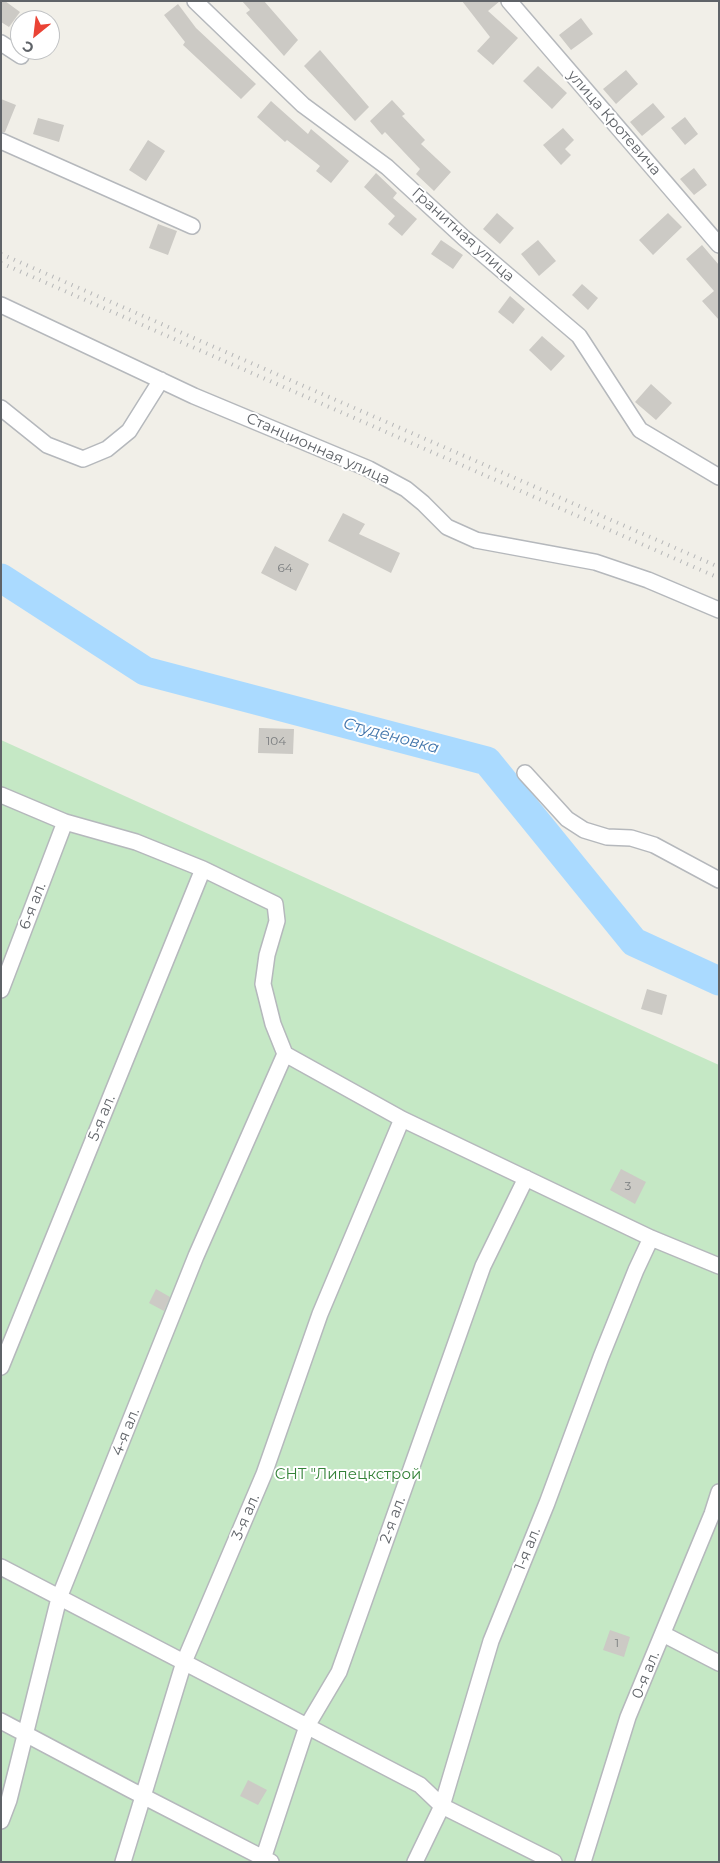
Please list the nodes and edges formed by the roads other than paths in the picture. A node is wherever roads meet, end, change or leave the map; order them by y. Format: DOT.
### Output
graph roads {
  1 [pos="194,1"];
  2 [pos="508,1"];
  3 [pos="1,141"];
  4 [pos="192,226"];
  5 [pos="719,245"];
  6 [pos="1,305"];
  7 [pos="161,380"];
  8 [pos="1,408"];
  9 [pos="719,477"];
  10 [pos="719,610"];
  11 [pos="525,774"];
  12 [pos="1,795"];
  13 [pos="65,822"];
  14 [pos="203,869"];
  15 [pos="719,880"];
  16 [pos="1,990"];
  17 [pos="285,1054"];
  18 [pos="402,1119"];
  19 [pos="526,1178"];
  20 [pos="651,1238"];
  21 [pos="719,1266"];
  22 [pos="1,1368"];
  23 [pos="719,1492"];
  24 [pos="715,1516"];
  25 [pos="1,1567"];
  26 [pos="59,1598"];
  27 [pos="663,1634"];
  28 [pos="184,1662"];
  29 [pos="719,1663"];
  30 [pos="1,1721"];
  31 [pos="307,1726"];
  32 [pos="25,1734"];
  33 [pos="142,1796"];
  34 [pos="442,1806"];
  35 [pos="1,1821"];
  36 [pos="266,1860"];
  37 [pos="123,1862"];
  38 [pos="415,1862"];
  39 [pos="554,1862"];
  40 [pos="583,1862"];
  1 -- 9 [label="street, Гранитная улица"];
  2 -- 5 [label="street, улица Кротевича"];
  3 -- 4 [label="street"];
  6 -- 7 [label="street, Станционная улица"];
  7 -- 8 [label="street"];
  7 -- 10 [label="street, Станционная улица"];
  11 -- 15 [label="street"];
  12 -- 13 [label="street"];
  13 -- 14 [label="street"];
  13 -- 16 [label="street, 6-я ал."];
  14 -- 17 [label="street"];
  14 -- 22 [label="street, 5-я ал."];
  17 -- 18 [label="street"];
  17 -- 26 [label="street, 4-я ал."];
  18 -- 19 [label="street"];
  18 -- 28 [label="street, 3-я ал."];
  19 -- 20 [label="street"];
  19 -- 31 [label="street, 2-я ал."];
  20 -- 21 [label="street"];
  20 -- 34 [label="street, 1-я ал."];
  23 -- 24 [label="street, 0-я ал."];
  24 -- 27 [label="street, 0-я ал."];
  25 -- 26 [label="street"];
  26 -- 28 [label="street"];
  26 -- 32 [label="street, 4-я ал."];
  27 -- 29 [label="street"];
  27 -- 40 [label="street, 0-я ал."];
  28 -- 31 [label="street"];
  28 -- 33 [label="street, 3-я ал."];
  30 -- 32 [label="street"];
  31 -- 34 [label="street"];
  31 -- 36 [label="street, 2-я ал."];
  32 -- 33 [label="street"];
  32 -- 35 [label="street, 4-я ал."];
  33 -- 36 [label="street"];
  33 -- 37 [label="street, 3-я ал."];
  34 -- 38 [label="street, 1-я ал."];
  34 -- 39 [label="street"];
}
